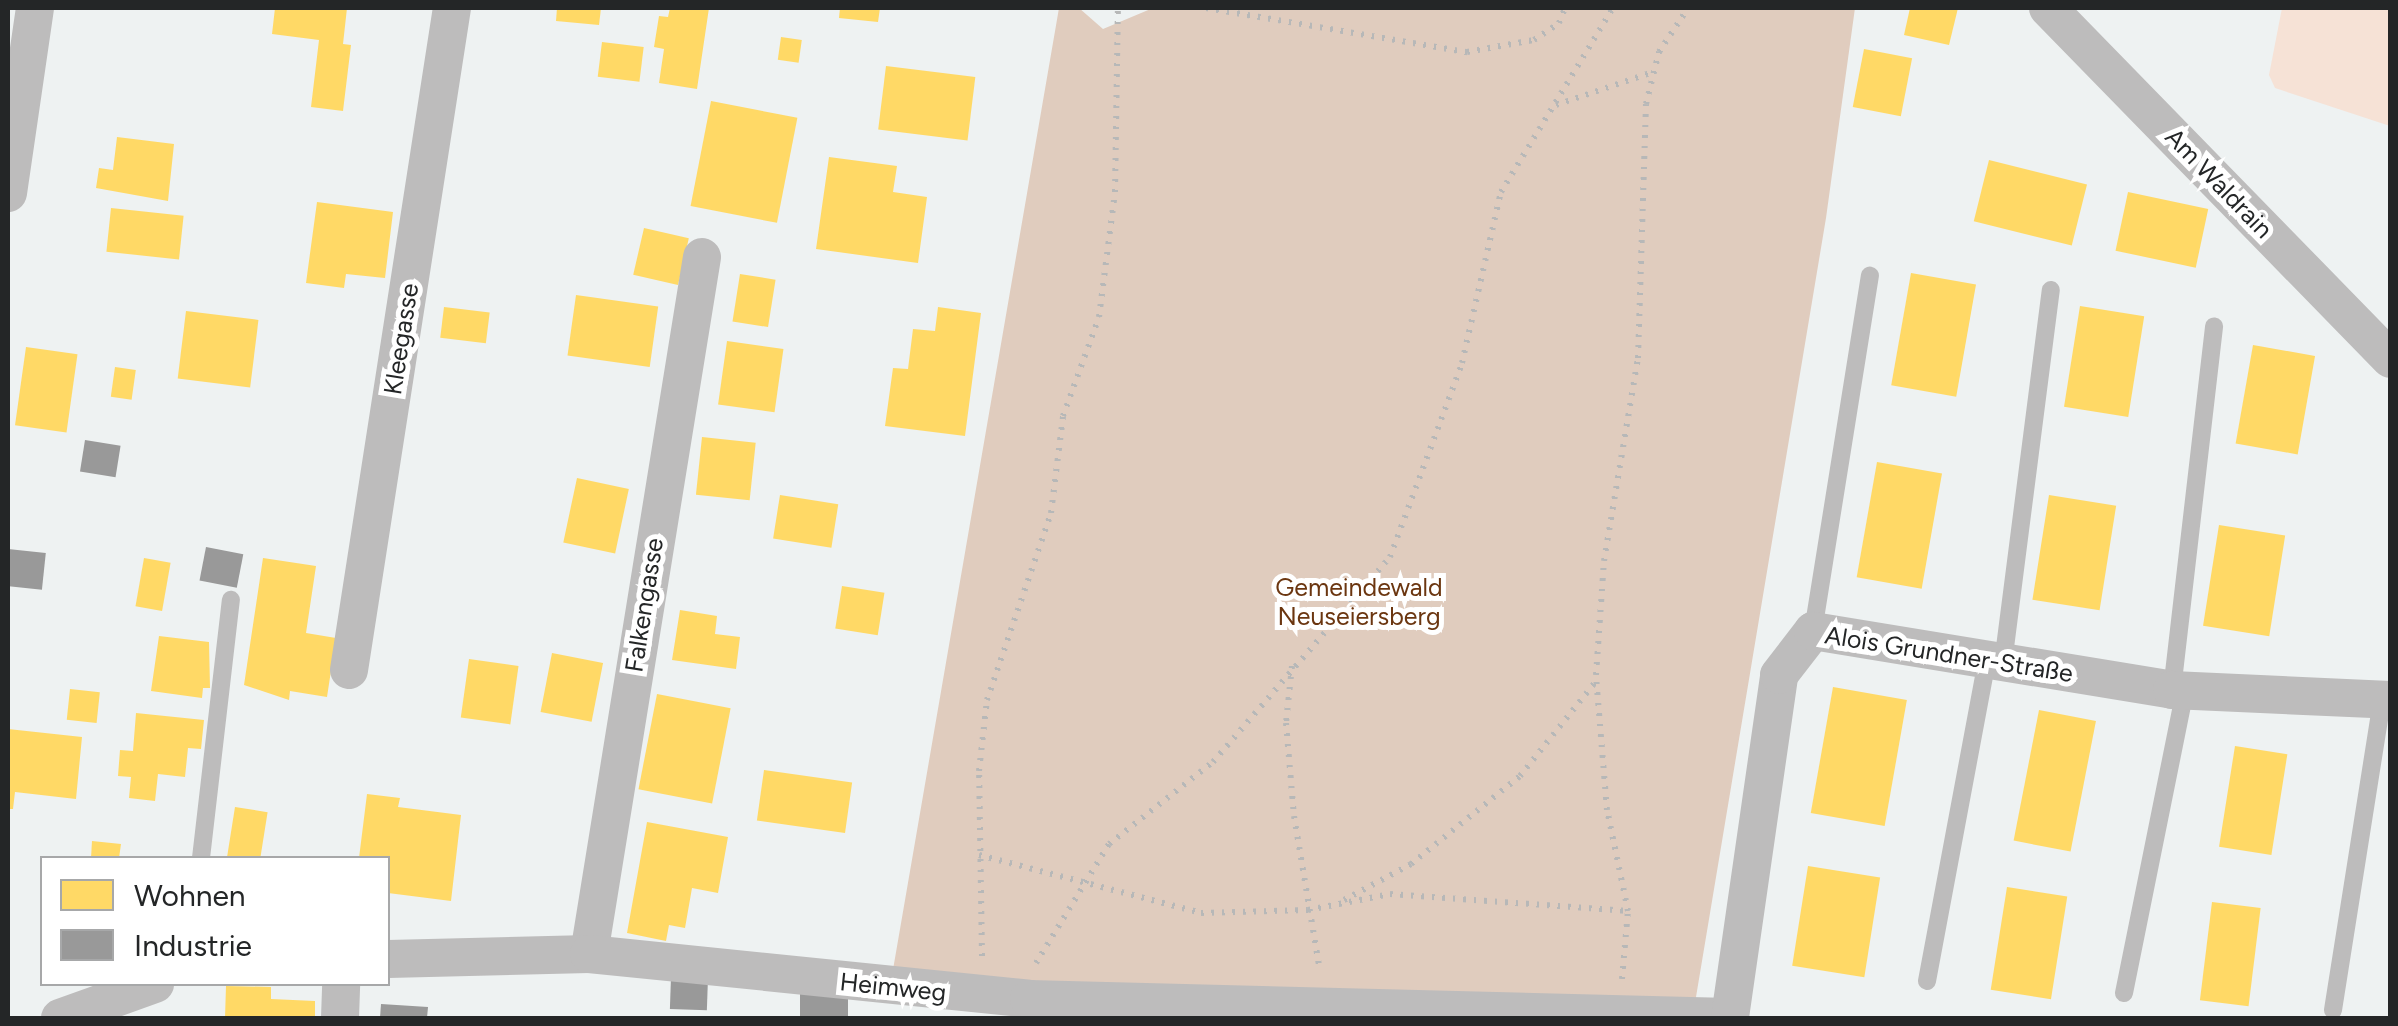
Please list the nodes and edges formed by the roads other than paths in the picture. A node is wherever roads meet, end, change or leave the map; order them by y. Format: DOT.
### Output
graph roads {
  1 [pos="35,8"];
  2 [pos="452,8"];
  3 [pos="2048,8"];
  4 [pos="8,194"];
  5 [pos="702,257"];
  6 [pos="1870,276"];
  7 [pos="2051,290"];
  8 [pos="2214,326"];
  9 [pos="2390,360"];
  10 [pos="230,600"];
  11 [pos="1813,631"];
  12 [pos="1995,661"];
  13 [pos="350,670"];
  14 [pos="2178,691"];
  15 [pos="2386,700"];
  16 [pos="201,856"];
  17 [pos="589,954"];
  18 [pos="390,958"];
  19 [pos="1926,982"];
  20 [pos="1738,984"];
  21 [pos="149,986"];
  22 [pos="341,986"];
  23 [pos="2124,994"];
  24 [pos="982,1008"];
  25 [pos="2333,1010"];
  26 [pos="1329,1012"];
  27 [pos="1632,1015"];
  28 [pos="60,1018"];
  29 [pos="340,1018"];
  1 -- 4 [label="street"];
  2 -- 13 [label="street, Kleegasse"];
  3 -- 9 [label="street, Am Waldrain"];
  5 -- 17 [label="street, Falkengasse"];
  6 -- 11 [label="lane"];
  7 -- 12 [label="lane"];
  8 -- 14 [label="lane"];
  10 -- 16 [label="lane"];
  11 -- 12 [label="street, Alois Grundner-Straße"];
  11 -- 20 [label="street, Alois Grundner-Straße"];
  12 -- 14 [label="street, Alois Grundner-Straße"];
  12 -- 19 [label="lane"];
  14 -- 15 [label="street, Alois Grundner-Straße"];
  14 -- 23 [label="lane"];
  15 -- 25 [label="lane"];
  17 -- 18 [label="street, Heimweg"];
  17 -- 24 [label="street, Heimweg"];
  20 -- 27 [label="street, Heimweg"];
  21 -- 28 [label="street"];
  22 -- 29 [label="street"];
  24 -- 26 [label="street, Heimweg"];
  26 -- 27 [label="street, Heimweg"];
}
